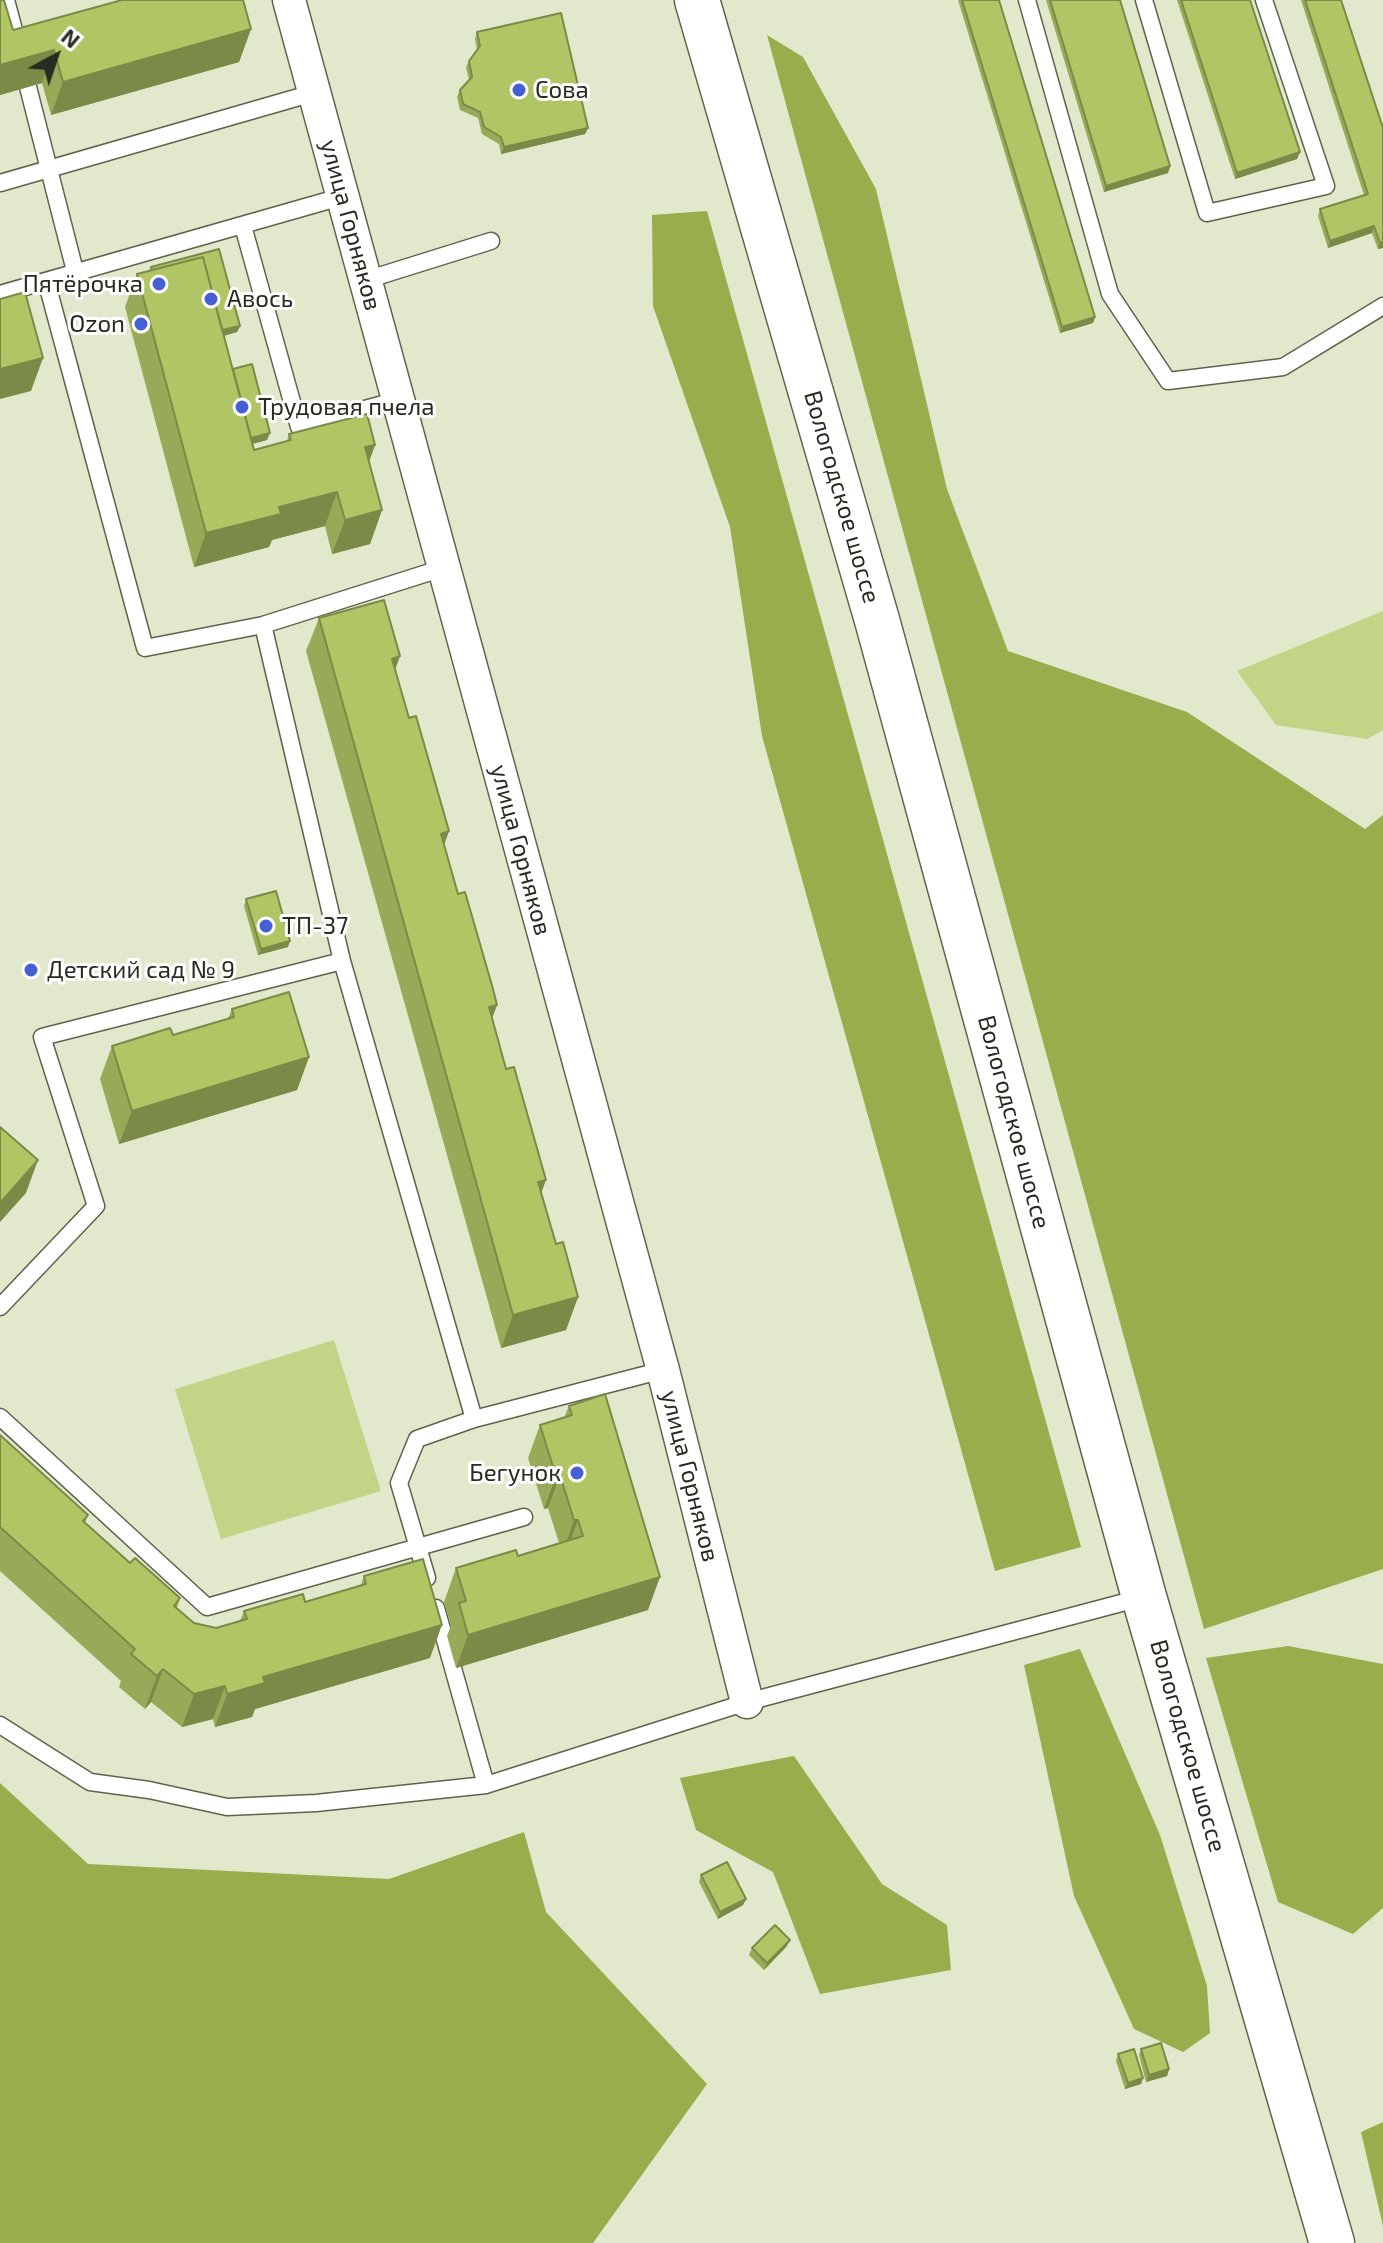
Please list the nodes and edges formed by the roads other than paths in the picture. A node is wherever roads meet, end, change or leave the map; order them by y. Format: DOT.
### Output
graph roads {
  1 [pos="6,0"];
  2 [pos="289,0"];
  3 [pos="697,0"];
  4 [pos="1027,0"];
  5 [pos="1144,0"];
  6 [pos="1264,0"];
  7 [pos="21,58"];
  8 [pos="28,87"];
  9 [pos="313,93"];
  10 [pos="49,169"];
  11 [pos="0,183"];
  12 [pos="344,196"];
  13 [pos="243,226"];
  14 [pos="491,241"];
  15 [pos="76,275"];
  16 [pos="366,280"];
  17 [pos="47,284"];
  18 [pos="0,294"];
  19 [pos="1383,306"];
  20 [pos="398,400"];
  21 [pos="443,568"];
  22 [pos="263,625"];
  23 [pos="342,961"];
  24 [pos="0,1307"];
  25 [pos="663,1370"];
  26 [pos="0,1417"];
  27 [pos="474,1419"];
  28 [pos="524,1517"];
  29 [pos="418,1547"];
  30 [pos="1144,1597"];
  31 [pos="747,1702"];
  32 [pos="0,1725"];
  33 [pos="486,1785"];
  34 [pos="1332,2243"];
  1 -- 7 [label="lane"];
  2 -- 9 [label="street, улица Горняков"];
  3 -- 30 [label="main road, Вологодское шоссе"];
  4 -- 19 [label="lane"];
  5 -- 6 [label="lane"];
  8 -- 10 [label="lane"];
  9 -- 10 [label="lane"];
  9 -- 12 [label="street, улица Горняков"];
  10 -- 11 [label="lane"];
  10 -- 15 [label="lane"];
  12 -- 13 [label="lane"];
  12 -- 16 [label="street, улица Горняков"];
  13 -- 15 [label="lane"];
  13 -- 20 [label="lane"];
  14 -- 16 [label="lane"];
  15 -- 17 [label="lane"];
  16 -- 20 [label="street, улица Горняков"];
  17 -- 18 [label="lane"];
  17 -- 22 [label="lane"];
  20 -- 21 [label="street, улица Горняков"];
  21 -- 22 [label="lane"];
  21 -- 25 [label="street, улица Горняков"];
  22 -- 23 [label="lane"];
  23 -- 24 [label="lane"];
  23 -- 27 [label="lane"];
  25 -- 27 [label="lane"];
  25 -- 31 [label="street, улица Горняков"];
  26 -- 29 [label="lane"];
  27 -- 29 [label="lane"];
  28 -- 29 [label="lane"];
  29 -- 33 [label="lane"];
  30 -- 31 [label="lane"];
  30 -- 34 [label="main road, Вологодское шоссе"];
  31 -- 33 [label="lane"];
  32 -- 33 [label="lane"];
}
